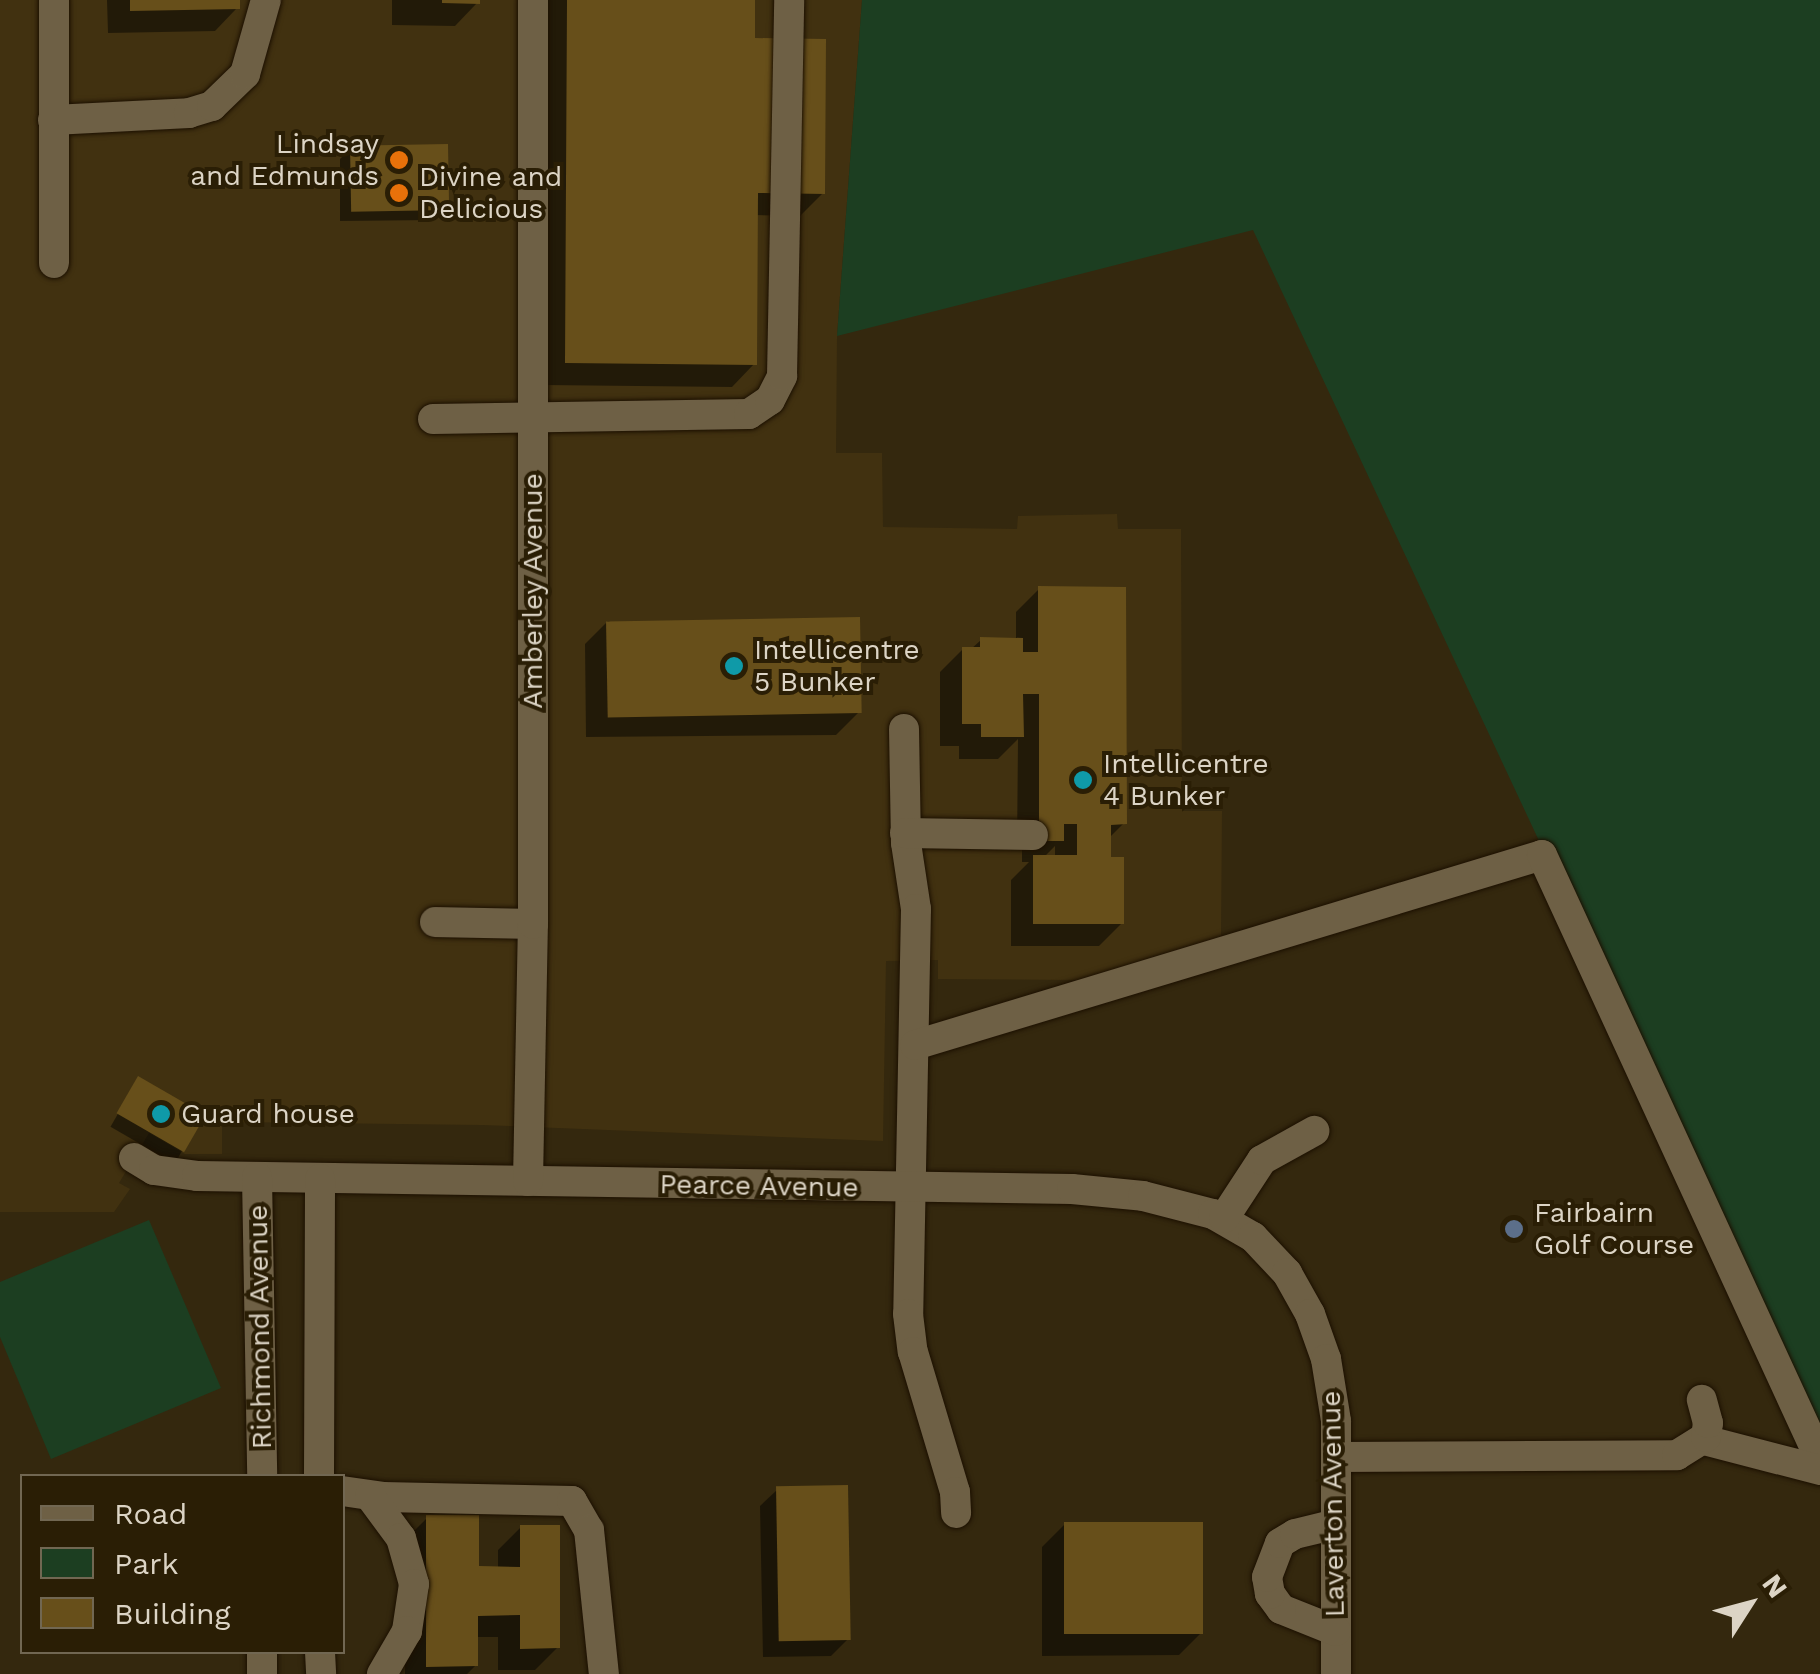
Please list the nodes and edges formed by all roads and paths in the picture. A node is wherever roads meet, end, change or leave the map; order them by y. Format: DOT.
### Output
graph roads {
  1 [pos="54,0"];
  2 [pos="266,0"];
  3 [pos="533,0"];
  4 [pos="789,0"];
  5 [pos="53,120"];
  6 [pos="54,264"];
  7 [pos="433,419"];
  8 [pos="532,419"];
  9 [pos="904,729"];
  10 [pos="906,833"];
  11 [pos="1033,834"];
  12 [pos="435,922"];
  13 [pos="533,924"];
  14 [pos="916,1045"];
  15 [pos="1314,1131"];
  16 [pos="134,1158"];
  17 [pos="257,1178"];
  18 [pos="320,1178"];
  19 [pos="528,1181"];
  20 [pos="910,1188"];
  21 [pos="1224,1218"];
  22 [pos="1253,1237"];
  23 [pos="1702,1400"];
  24 [pos="1704,1440"];
  25 [pos="1337,1457"];
  26 [pos="1820,1459"];
  27 [pos="1820,1470"];
  28 [pos="262,1474"];
  29 [pos="319,1474"];
  30 [pos="356,1493"];
  31 [pos="956,1514"];
  32 [pos="1336,1524"];
  33 [pos="1336,1631"];
  34 [pos="382,1674"];
  35 [pos="604,1674"];
  36 [pos="1336,1674"];
  1 -- 5 [label="street"];
  2 -- 5 [label="street"];
  3 -- 8 [label="street, Amberley Avenue"];
  4 -- 8 [label="street"];
  5 -- 6 [label="street"];
  7 -- 8 [label="street"];
  8 -- 13 [label="street, Amberley Avenue"];
  9 -- 10 [label="street"];
  10 -- 11 [label="street"];
  10 -- 14 [label="street"];
  12 -- 13 [label="street"];
  13 -- 19 [label="street, Amberley Avenue"];
  14 -- 20 [label="street"];
  14 -- 26 [label="street"];
  15 -- 21 [label="street"];
  16 -- 17 [label="street, Pearce Avenue"];
  17 -- 18 [label="street, Pearce Avenue"];
  17 -- 28 [label="street, Richmond Avenue"];
  18 -- 19 [label="street, Pearce Avenue"];
  18 -- 29 [label="street, Richmond Avenue"];
  19 -- 20 [label="street, Pearce Avenue"];
  20 -- 21 [label="street, Pearce Avenue"];
  20 -- 31 [label="street"];
  21 -- 22 [label="street, Pearce Avenue"];
  22 -- 25 [label="street, Laverton Avenue"];
  23 -- 24 [label="street"];
  24 -- 25 [label="street"];
  24 -- 27 [label="street"];
  25 -- 32 [label="street, Laverton Avenue"];
  30 -- 34 [label="street"];
  30 -- 35 [label="street"];
  32 -- 33 [label="street, Laverton Avenue"];
  32 -- 33 [label="street"];
  33 -- 36 [label="street, Laverton Avenue"];
}
